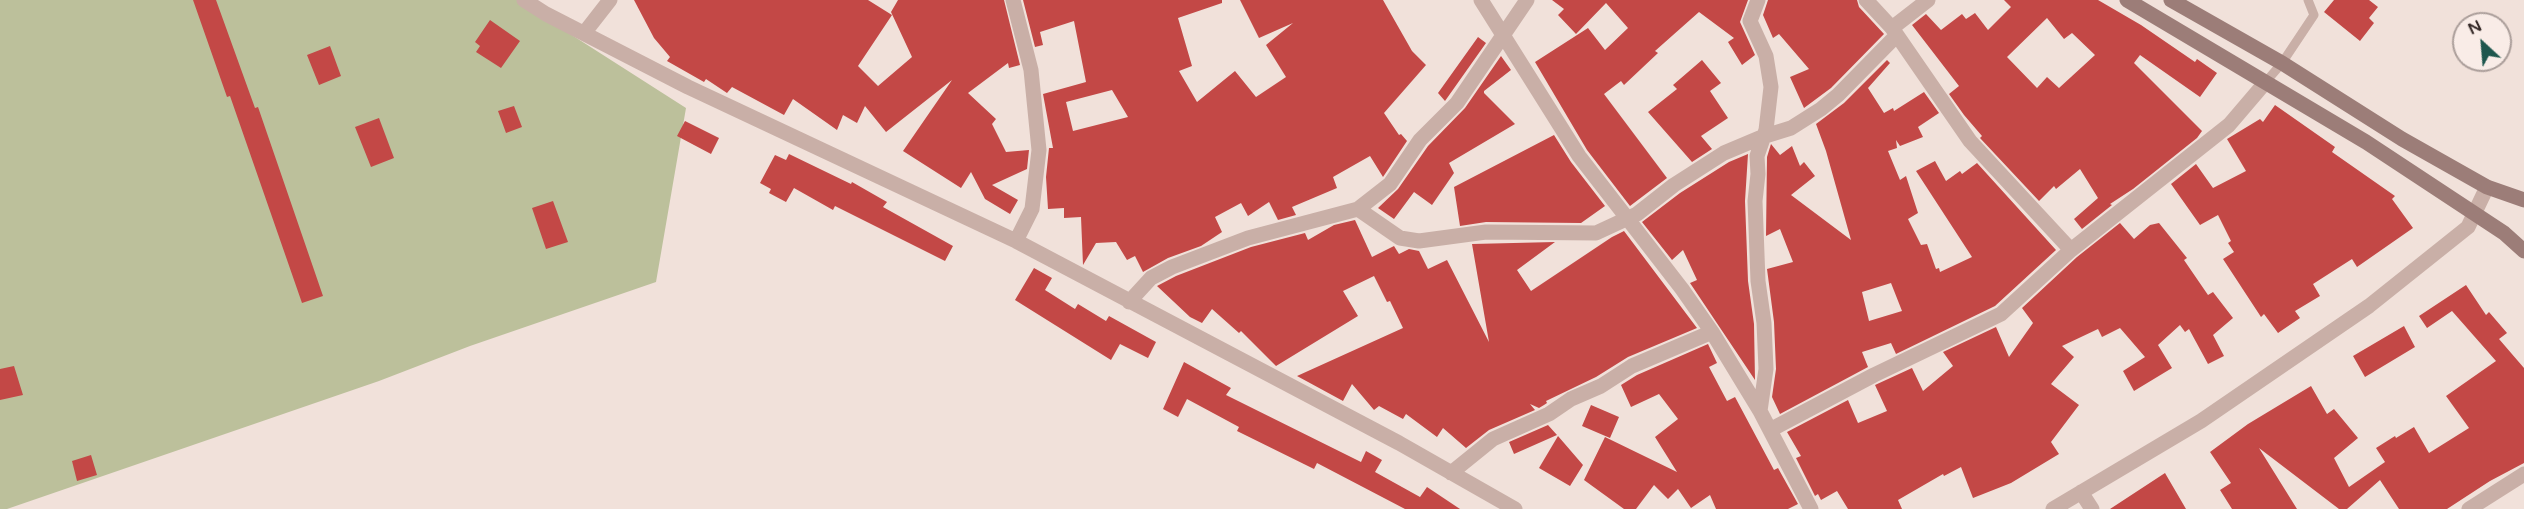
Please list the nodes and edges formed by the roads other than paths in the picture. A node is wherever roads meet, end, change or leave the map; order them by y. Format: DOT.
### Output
graph roads {
  1 [pos="524,0"];
  2 [pos="610,0"];
  3 [pos="1014,0"];
  4 [pos="1481,0"];
  5 [pos="1527,0"];
  6 [pos="1758,0"];
  7 [pos="1866,0"];
  8 [pos="1928,0"];
  9 [pos="2127,0"];
  10 [pos="2172,0"];
  11 [pos="2308,0"];
  12 [pos="1894,31"];
  13 [pos="585,32"];
  14 [pos="1503,33"];
  15 [pos="2282,63"];
  16 [pos="2264,84"];
  17 [pos="1762,137"];
  18 [pos="2487,187"];
  19 [pos="2524,200"];
  20 [pos="1358,209"];
  21 [pos="2475,214"];
  22 [pos="1625,219"];
  23 [pos="1016,241"];
  24 [pos="2071,250"];
  25 [pos="2524,251"];
  26 [pos="1129,302"];
  27 [pos="1712,332"];
  28 [pos="1760,411"];
  29 [pos="1770,430"];
  30 [pos="1451,473"];
  31 [pos="2524,474"];
  32 [pos="2081,492"];
  33 [pos="1515,509"];
  34 [pos="1811,509"];
  35 [pos="2053,509"];
  36 [pos="2092,509"];
  37 [pos="2469,509"];
  1 -- 13 [label="street"];
  2 -- 13 [label="street"];
  3 -- 23 [label="street"];
  4 -- 14 [label="street"];
  5 -- 14 [label="street"];
  6 -- 17 [label="street"];
  7 -- 12 [label="street"];
  8 -- 12 [label="street"];
  9 -- 16 [label="main road"];
  10 -- 15 [label="main road"];
  11 -- 15 [label="lane"];
  12 -- 17 [label="street"];
  12 -- 24 [label="street"];
  13 -- 23 [label="street"];
  14 -- 20 [label="street"];
  14 -- 22 [label="street"];
  15 -- 16 [label="lane"];
  15 -- 18 [label="main road"];
  16 -- 21 [label="main road"];
  16 -- 24 [label="street"];
  17 -- 22 [label="street"];
  17 -- 28 [label="street"];
  18 -- 19 [label="main road"];
  18 -- 21 [label="street"];
  20 -- 22 [label="street"];
  20 -- 26 [label="street"];
  21 -- 25 [label="main road"];
  21 -- 32 [label="street"];
  22 -- 27 [label="street"];
  23 -- 26 [label="street"];
  24 -- 29 [label="street"];
  26 -- 30 [label="street"];
  27 -- 28 [label="street"];
  27 -- 30 [label="street"];
  28 -- 29 [label="street"];
  29 -- 34 [label="street"];
  30 -- 33 [label="street"];
  31 -- 37 [label="street"];
  32 -- 35 [label="street"];
  32 -- 36 [label="street"];
}
